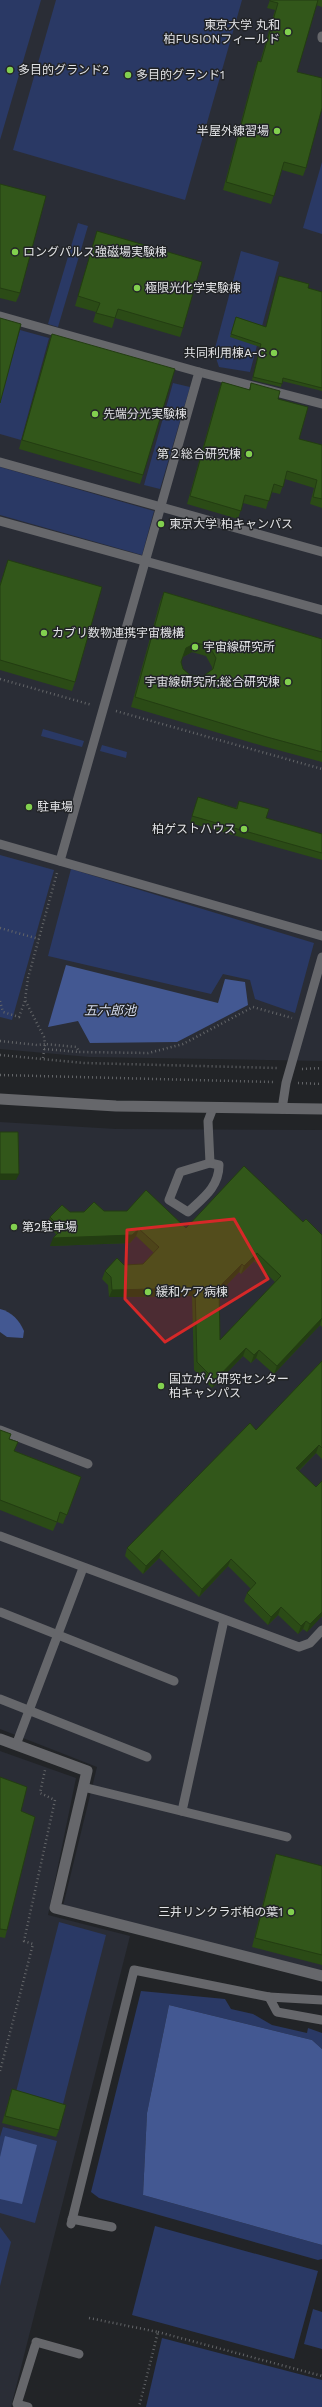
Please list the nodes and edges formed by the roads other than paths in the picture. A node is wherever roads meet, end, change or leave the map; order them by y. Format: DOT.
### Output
graph roads {
  1 [pos="0,316"];
  2 [pos="199,372"];
  3 [pos="322,404"];
  4 [pos="0,462"];
  5 [pos="160,507"];
  6 [pos="0,521"];
  7 [pos="322,552"];
  8 [pos="146,560"];
  9 [pos="322,610"];
  10 [pos="0,844"];
  11 [pos="60,862"];
  12 [pos="322,936"];
  13 [pos="322,957"];
  14 [pos="0,1099"];
  15 [pos="213,1108"];
  16 [pos="282,1109"];
  17 [pos="322,1110"];
  18 [pos="210,1162"];
  19 [pos="0,1430"];
  20 [pos="88,1464"];
  21 [pos="0,1536"];
  22 [pos="83,1568"];
  23 [pos="0,1612"];
  24 [pos="224,1620"];
  25 [pos="322,1630"];
  26 [pos="58,1635"];
  27 [pos="174,1681"];
  28 [pos="0,1699"];
  29 [pos="29,1710"];
  30 [pos="0,1738"];
  31 [pos="16,1744"];
  32 [pos="147,1757"];
  33 [pos="83,1787"];
  34 [pos="182,1811"];
  35 [pos="287,1836"];
  36 [pos="322,1976"];
  37 [pos="269,1997"];
  38 [pos="322,2000"];
  39 [pos="322,2020"];
  40 [pos="112,2227"];
  41 [pos="80,2354"];
  42 [pos="28,2407"];
  1 -- 2 [label="lane"];
  2 -- 3 [label="lane"];
  2 -- 5 [label="lane"];
  4 -- 5 [label="lane"];
  5 -- 7 [label="lane"];
  5 -- 8 [label="lane"];
  6 -- 8 [label="lane"];
  8 -- 9 [label="lane"];
  8 -- 11 [label="lane"];
  10 -- 11 [label="lane"];
  11 -- 12 [label="lane"];
  13 -- 16 [label="lane"];
  14 -- 15 [label="street"];
  15 -- 16 [label="street"];
  15 -- 18 [label="lane"];
  16 -- 17 [label="street"];
  18 -- 18 [label="lane"];
  19 -- 20 [label="lane"];
  21 -- 22 [label="lane"];
  22 -- 24 [label="lane"];
  22 -- 26 [label="lane"];
  23 -- 26 [label="lane"];
  24 -- 25 [label="lane"];
  24 -- 34 [label="lane"];
  26 -- 27 [label="lane"];
  26 -- 29 [label="lane"];
  28 -- 29 [label="lane"];
  29 -- 31 [label="lane"];
  29 -- 32 [label="lane"];
  30 -- 31 [label="street"];
  31 -- 33 [label="street"];
  33 -- 34 [label="lane"];
  33 -- 36 [label="street"];
  34 -- 35 [label="lane"];
  37 -- 38 [label="lane"];
  37 -- 39 [label="lane"];
  37 -- 40 [label="lane"];
  41 -- 42 [label="lane"];
}
